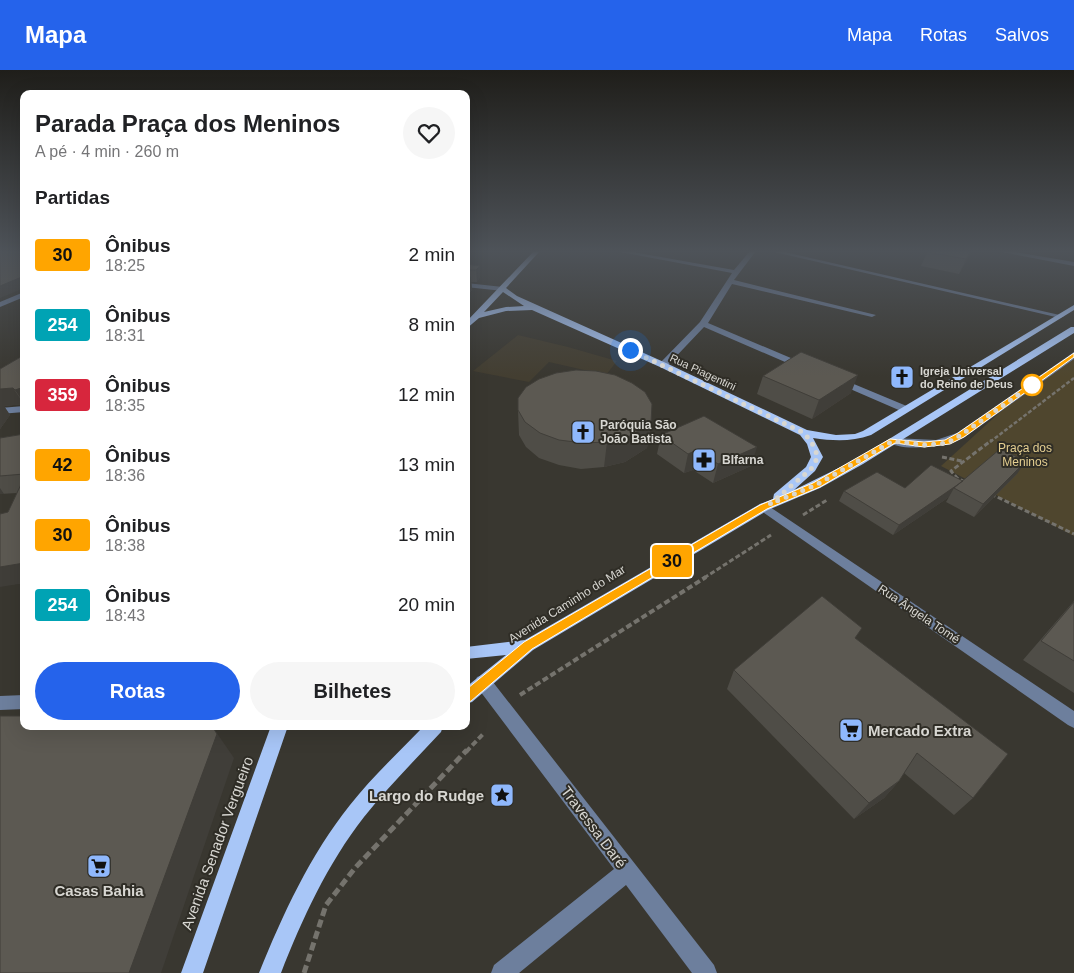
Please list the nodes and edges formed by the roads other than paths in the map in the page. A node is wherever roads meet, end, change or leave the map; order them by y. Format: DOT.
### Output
graph roads {
  1 [pos="499,293"];
  2 [pos="508,293"];
  3 [pos="724,293"];
  4 [pos="778,293"];
  5 [pos="959,293"];
  6 [pos="20,296"];
  7 [pos="0,305"];
  8 [pos="1074,307"];
  9 [pos="536,309"];
  10 [pos="478,316"];
  11 [pos="872,316"];
  12 [pos="1060,316"];
  13 [pos="470,323"];
  14 [pos="703,324"];
  15 [pos="1072,333"];
  16 [pos="1074,355"];
  17 [pos="663,365"];
  18 [pos="813,370"];
  19 [pos="831,378"];
  20 [pos="20,409"];
  21 [pos="905,409"];
  22 [pos="0,411"];
  23 [pos="804,433"];
  24 [pos="893,441"];
  25 [pos="767,505"];
  26 [pos="528,646"];
  27 [pos="470,653"];
  28 [pos="483,682"];
  29 [pos="470,694"];
  30 [pos="20,702"];
  31 [pos="0,703"];
  32 [pos="1074,720"];
  33 [pos="279,730"];
  34 [pos="431,730"];
  35 [pos="628,871"];
  36 [pos="192,973"];
  37 [pos="270,973"];
  38 [pos="502,973"];
  39 [pos="706,973"];
  1 -- 10 [label="main road"];
  2 -- 9 [label="main road, Rua Piagentini"];
  3 -- 14 [label="street"];
  4 -- 11 [label="street"];
  5 -- 12 [label="street"];
  6 -- 7 [label="street"];
  8 -- 12 [label="main road"];
  9 -- 10 [label="main road, Rua Piagentini"];
  9 -- 17 [label="main road, Rua Piagentini"];
  10 -- 13 [label="main road"];
  12 -- 21 [label="main road"];
  14 -- 17 [label="street"];
  14 -- 18 [label="street"];
  15 -- 24 [label="main road, Avenida Caminho do Mar"];
  16 -- 24 [label="street"];
  17 -- 23 [label="main road, Rua Piagentini"];
  19 -- 21 [label="street"];
  20 -- 22 [label="street"];
  21 -- 23 [label="main road"];
  23 -- 25 [label="main road, Avenida Caminho do Mar"];
  24 -- 25 [label="main road, Avenida Caminho do Mar"];
  25 -- 26 [label="main road, Avenida Caminho do Mar"];
  25 -- 32 [label="street, Rua Ângela Tomé"];
  26 -- 27 [label="main road"];
  26 -- 28 [label="main road, Avenida Caminho do Mar"];
  28 -- 29 [label="main road, Avenida Caminho do Mar"];
  28 -- 35 [label="street, Travessa Daré"];
  30 -- 31 [label="street"];
  33 -- 36 [label="main road, Avenida Senador Vergueiro"];
  34 -- 37 [label="main road"];
  35 -- 38 [label="street"];
  35 -- 39 [label="street, Travessa Daré"];
}
